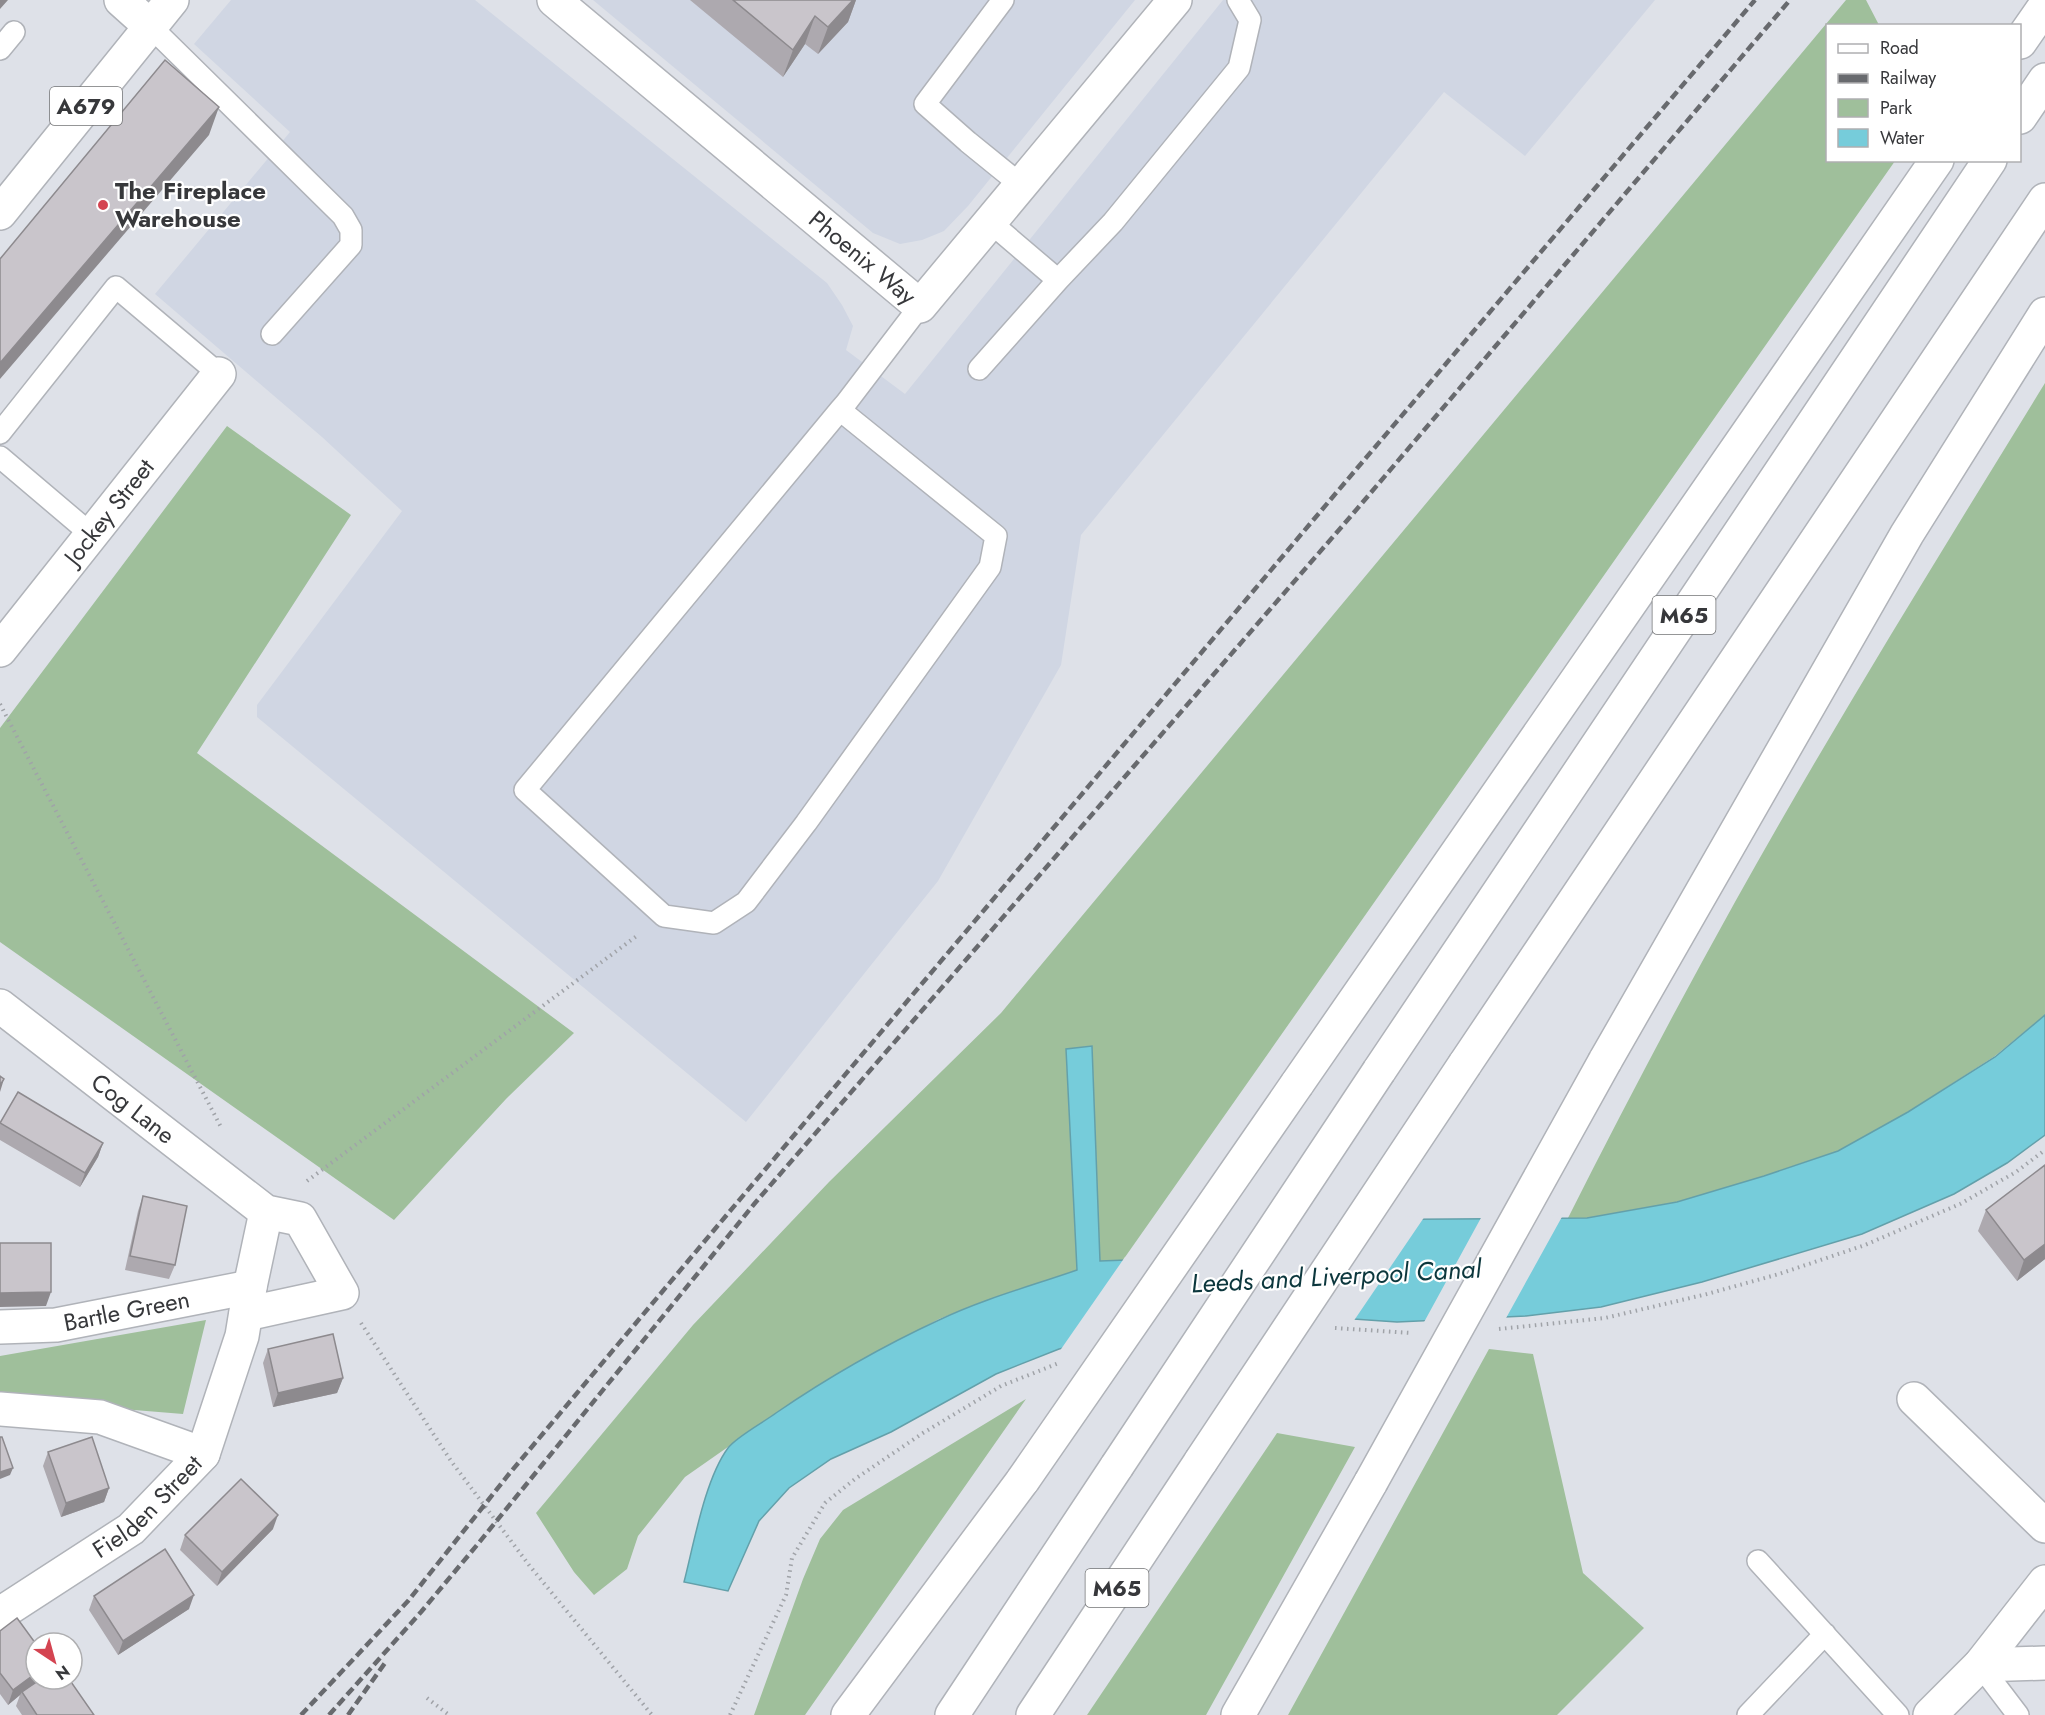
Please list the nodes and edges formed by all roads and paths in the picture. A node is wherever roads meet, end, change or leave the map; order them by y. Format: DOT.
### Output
graph roads {
  1 [pos="121,0"];
  2 [pos="172,0"];
  3 [pos="554,0"];
  4 [pos="1003,0"];
  5 [pos="1175,0"];
  6 [pos="1238,0"];
  7 [pos="2045,6"];
  8 [pos="150,26"];
  9 [pos="14,32"];
  10 [pos="2021,39"];
  11 [pos="0,49"];
  12 [pos="2045,80"];
  13 [pos="2021,114"];
  14 [pos="1936,162"];
  15 [pos="1989,162"];
  16 [pos="1021,185"];
  17 [pos="2045,200"];
  18 [pos="0,213"];
  19 [pos="990,222"];
  20 [pos="1058,280"];
  21 [pos="920,306"];
  22 [pos="2045,314"];
  23 [pos="272,334"];
  24 [pos="979,369"];
  25 [pos="219,374"];
  26 [pos="840,410"];
  27 [pos="0,433"];
  28 [pos="0,458"];
  29 [pos="92,535"];
  30 [pos="2,645"];
  31 [pos="0,704"];
  32 [pos="664,916"];
  33 [pos="0,1006"];
  34 [pos="227,1138"];
  35 [pos="2045,1150"];
  36 [pos="266,1212"];
  37 [pos="342,1293"];
  38 [pos="248,1300"];
  39 [pos="0,1327"];
  40 [pos="1324,1327"];
  41 [pos="1496,1329"];
  42 [pos="1413,1333"];
  43 [pos="1067,1360"];
  44 [pos="1914,1399"];
  45 [pos="0,1409"];
  46 [pos="203,1454"];
  47 [pos="2045,1526"];
  48 [pos="1758,1561"];
  49 [pos="2045,1582"];
  50 [pos="0,1614"];
  51 [pos="1825,1634"];
  52 [pos="2045,1663"];
  53 [pos="1980,1665"];
  54 [pos="427,1698"];
  55 [pos="449,1715"];
  56 [pos="652,1715"];
  57 [pos="730,1715"];
  58 [pos="848,1715"];
  59 [pos="952,1715"];
  60 [pos="1033,1715"];
  61 [pos="1239,1715"];
  62 [pos="1748,1715"];
  63 [pos="1898,1715"];
  64 [pos="1930,1715"];
  65 [pos="2018,1715"];
  1 -- 8 [label="main road"];
  2 -- 8 [label="main road, A679"];
  3 -- 21 [label="main road, Phoenix Way"];
  4 -- 16 [label="lane"];
  5 -- 16 [label="main road, Phoenix Way"];
  6 -- 20 [label="lane"];
  7 -- 10 [label="main road"];
  8 -- 18 [label="main road, A679"];
  8 -- 23 [label="lane"];
  9 -- 11 [label="lane"];
  12 -- 13 [label="main road"];
  14 -- 58 [label="main road, bridge"];
  15 -- 59 [label="main road, M65, bridge"];
  16 -- 19 [label="main road, Phoenix Way"];
  17 -- 60 [label="main road, M65, bridge"];
  19 -- 20 [label="lane"];
  19 -- 21 [label="main road, Phoenix Way"];
  20 -- 24 [label="lane"];
  21 -- 26 [label="lane"];
  22 -- 61 [label="main road, bridge"];
  25 -- 27 [label="lane"];
  25 -- 29 [label="main road, Jockey Street"];
  26 -- 32 [label="lane"];
  26 -- 32 [label="lane"];
  28 -- 29 [label="lane"];
  29 -- 30 [label="main road, Jockey Street"];
  31 -- 34 [label="path"];
  32 -- 36 [label="path"];
  33 -- 36 [label="main road, Cog Lane"];
  35 -- 41 [label="path"];
  36 -- 37 [label="main road"];
  36 -- 38 [label="main road, Fielden Street"];
  37 -- 38 [label="main road, Bartle Green"];
  37 -- 56 [label="path"];
  38 -- 39 [label="main road, Bartle Green"];
  38 -- 46 [label="main road, Fielden Street"];
  40 -- 42 [label="path"];
  43 -- 57 [label="path"];
  44 -- 47 [label="main road"];
  45 -- 46 [label="main road"];
  46 -- 50 [label="main road, Fielden Street"];
  48 -- 51 [label="lane"];
  49 -- 53 [label="main road"];
  51 -- 62 [label="lane"];
  51 -- 63 [label="lane"];
  52 -- 53 [label="main road"];
  53 -- 64 [label="main road"];
  53 -- 65 [label="lane"];
  54 -- 55 [label="path"];
}
